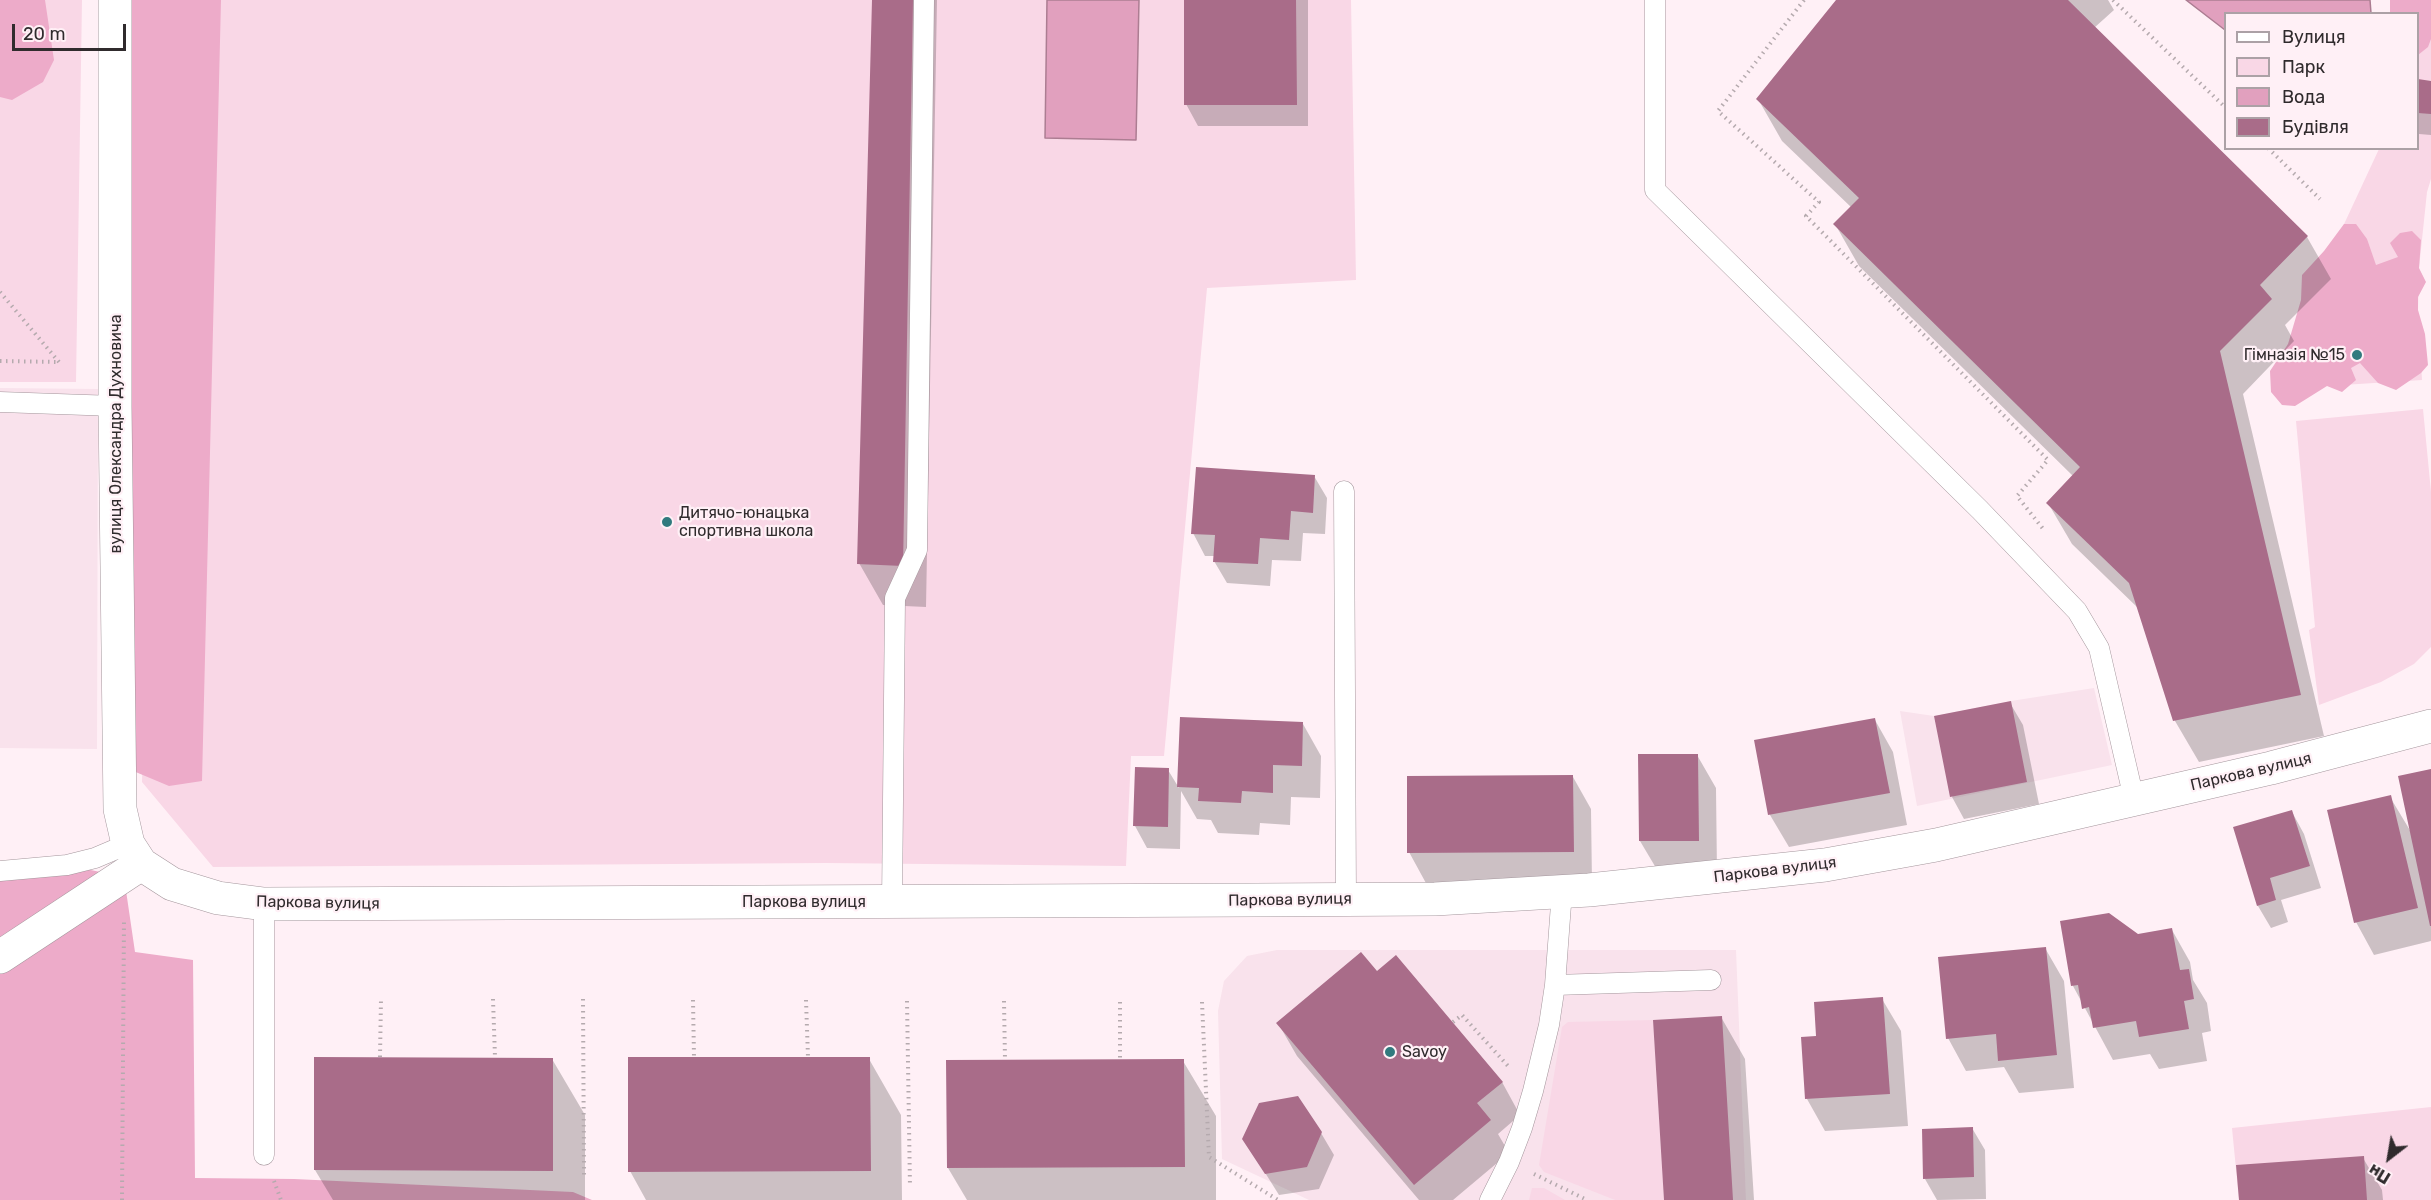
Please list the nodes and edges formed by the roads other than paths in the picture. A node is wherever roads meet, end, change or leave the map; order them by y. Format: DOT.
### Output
graph roads {
  1 [pos="115,0"];
  2 [pos="924,0"];
  3 [pos="1655,0"];
  4 [pos="0,402"];
  5 [pos="115,406"];
  6 [pos="1344,491"];
  7 [pos="2431,726"];
  8 [pos="2134,799"];
  9 [pos="131,862"];
  10 [pos="0,871"];
  11 [pos="1562,891"];
  12 [pos="1346,899"];
  13 [pos="892,902"];
  14 [pos="264,904"];
  15 [pos="0,957"];
  16 [pos="1711,980"];
  17 [pos="1555,985"];
  18 [pos="264,1155"];
  19 [pos="1490,1200"];
  1 -- 5 [label="street, вулиця Олександра Духновича"];
  2 -- 13 [label="lane"];
  3 -- 8 [label="lane"];
  4 -- 5 [label="lane"];
  5 -- 9 [label="street, вулиця Олександра Духновича"];
  6 -- 12 [label="lane"];
  7 -- 8 [label="street, Паркова вулиця"];
  8 -- 11 [label="street, Паркова вулиця"];
  9 -- 10 [label="lane"];
  9 -- 14 [label="street, Паркова вулиця"];
  9 -- 15 [label="street"];
  11 -- 12 [label="street, Паркова вулиця"];
  11 -- 17 [label="lane"];
  12 -- 13 [label="street, Паркова вулиця"];
  13 -- 14 [label="street, Паркова вулиця"];
  14 -- 18 [label="lane"];
  16 -- 17 [label="lane"];
  17 -- 19 [label="lane"];
}
